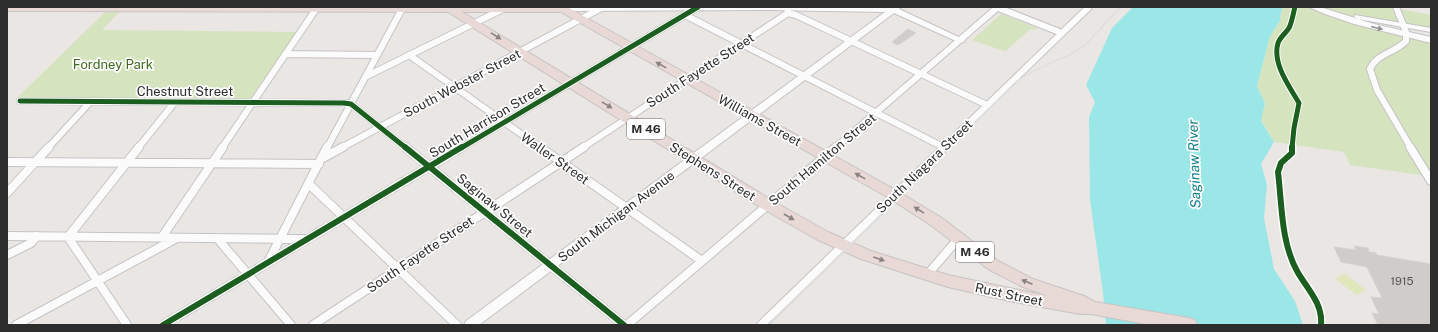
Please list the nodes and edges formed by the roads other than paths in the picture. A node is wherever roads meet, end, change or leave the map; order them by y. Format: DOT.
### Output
graph roads {
  1 [pos="997,7"];
  2 [pos="1089,7"];
  3 [pos="1314,7"];
  4 [pos="7,8"];
  5 [pos="89,8"];
  6 [pos="163,8"];
  7 [pos="400,8"];
  8 [pos="420,8"];
  9 [pos="449,8"];
  10 [pos="505,8"];
  11 [pos="561,8"];
  12 [pos="601,8"];
  13 [pos="661,8"];
  14 [pos="697,8"];
  15 [pos="770,8"];
  16 [pos="892,8"];
  17 [pos="316,9"];
  18 [pos="1396,9"];
  19 [pos="788,11"];
  20 [pos="685,16"];
  21 [pos="580,19"];
  22 [pos="475,23"];
  23 [pos="1403,25"];
  24 [pos="1431,30"];
  25 [pos="1062,33"];
  26 [pos="1407,35"];
  27 [pos="961,40"];
  28 [pos="1431,40"];
  29 [pos="850,42"];
  30 [pos="740,43"];
  31 [pos="631,48"];
  32 [pos="521,52"];
  33 [pos="285,54"];
  34 [pos="377,55"];
  35 [pos="409,55"];
  36 [pos="922,74"];
  37 [pos="367,76"];
  38 [pos="805,76"];
  39 [pos="686,79"];
  40 [pos="572,83"];
  41 [pos="454,87"];
  42 [pos="20,101"];
  43 [pos="91,101"];
  44 [pos="175,102"];
  45 [pos="252,102"];
  46 [pos="351,104"];
  47 [pos="986,105"];
  48 [pos="876,113"];
  49 [pos="751,115"];
  50 [pos="627,118"];
  51 [pos="504,123"];
  52 [pos="380,127"];
  53 [pos="943,147"];
  54 [pos="825,156"];
  55 [pos="692,158"];
  56 [pos="7,162"];
  57 [pos="320,162"];
  58 [pos="560,162"];
  59 [pos="34,163"];
  60 [pos="126,163"];
  61 [pos="212,164"];
  62 [pos="430,167"];
  63 [pos="1431,181"];
  64 [pos="309,184"];
  65 [pos="7,193"];
  66 [pos="894,195"];
  67 [pos="768,205"];
  68 [pos="626,208"];
  69 [pos="485,211"];
  70 [pos="345,217"];
  71 [pos="7,236"];
  72 [pos="37,236"];
  73 [pos="68,237"];
  74 [pos="162,237"];
  75 [pos="177,238"];
  76 [pos="217,238"];
  77 [pos="280,239"];
  78 [pos="308,239"];
  79 [pos="958,239"];
  80 [pos="843,245"];
  81 [pos="7,255"];
  82 [pos="268,262"];
  83 [pos="702,262"];
  84 [pos="550,264"];
  85 [pos="398,269"];
  86 [pos="248,275"];
  87 [pos="928,275"];
  88 [pos="96,281"];
  89 [pos="1091,308"];
  90 [pos="16,325"];
  91 [pos="127,325"];
  92 [pos="164,325"];
  93 [pos="291,325"];
  94 [pos="313,325"];
  95 [pos="456,325"];
  96 [pos="470,325"];
  97 [pos="625,325"];
  98 [pos="761,325"];
  99 [pos="1190,325"];
  1 -- 25 [label="street"];
  1 -- 27 [label="street, South Hamilton Street"];
  2 -- 25 [label="street, South Niagara Street"];
  3 -- 23 [label="street"];
  3 -- 26 [label="street, one-way"];
  4 -- 5 [label="highway"];
  5 -- 6 [label="highway"];
  6 -- 17 [label="highway"];
  7 -- 8 [label="highway"];
  7 -- 17 [label="highway"];
  7 -- 34 [label="street"];
  8 -- 9 [label="highway"];
  9 -- 10 [label="highway"];
  9 -- 22 [label="highway, Stephens Street / M 46"];
  10 -- 11 [label="highway"];
  10 -- 22 [label="street"];
  11 -- 12 [label="street"];
  11 -- 21 [label="highway, Williams Street / M 46"];
  12 -- 13 [label="street"];
  12 -- 21 [label="street, South Webster Street"];
  13 -- 14 [label="street"];
  14 -- 15 [label="street"];
  14 -- 20 [label="street, South Harrison Street"];
  15 -- 19 [label="street"];
  16 -- 19 [label="street"];
  16 -- 27 [label="street"];
  16 -- 29 [label="street, South Michigan Avenue"];
  17 -- 33 [label="street"];
  18 -- 23 [label="street"];
  19 -- 29 [label="street"];
  19 -- 30 [label="street, South Fayette Street"];
  20 -- 30 [label="street"];
  20 -- 31 [label="street, South Harrison Street"];
  21 -- 31 [label="highway, Williams Street / M 46"];
  21 -- 32 [label="street, South Webster Street"];
  22 -- 32 [label="highway, Stephens Street / M 46, one-way"];
  22 -- 35 [label="street"];
  23 -- 24 [label="street"];
  23 -- 26 [label="street"];
  25 -- 47 [label="street, South Niagara Street"];
  26 -- 28 [label="street"];
  26 -- 63 [label="street"];
  27 -- 36 [label="street, South Hamilton Street"];
  29 -- 36 [label="street"];
  29 -- 38 [label="street, South Michigan Avenue"];
  30 -- 38 [label="street"];
  30 -- 39 [label="street, South Fayette Street"];
  39 -- 31 [label="highway, Williams Street / M 46, one-way"];
  31 -- 40 [label="street, South Harrison Street"];
  32 -- 40 [label="highway, Stephens Street / M 46"];
  32 -- 41 [label="street, South Webster Street"];
  33 -- 34 [label="street"];
  33 -- 45 [label="street"];
  34 -- 37 [label="street"];
  35 -- 37 [label="street"];
  35 -- 41 [label="street, Waller Street"];
  36 -- 47 [label="street"];
  36 -- 48 [label="street, South Hamilton Street"];
  37 -- 46 [label="street"];
  38 -- 48 [label="street"];
  38 -- 49 [label="street, South Michigan Avenue"];
  39 -- 49 [label="highway, Williams Street / M 46"];
  39 -- 50 [label="street, South Fayette Street"];
  40 -- 50 [label="highway, Stephens Street / M 46, one-way"];
  40 -- 51 [label="street, South Harrison Street"];
  41 -- 51 [label="street, Waller Street"];
  41 -- 52 [label="street, South Webster Street"];
  42 -- 43 [label="street, Chestnut Street"];
  43 -- 44 [label="street, Chestnut Street"];
  43 -- 59 [label="street"];
  44 -- 45 [label="street, Chestnut Street"];
  44 -- 60 [label="street"];
  45 -- 46 [label="street, Chestnut Street"];
  45 -- 61 [label="street"];
  46 -- 52 [label="street, Saginaw Street"];
  46 -- 57 [label="street"];
  47 -- 53 [label="street, South Niagara Street"];
  48 -- 53 [label="street"];
  48 -- 54 [label="street, South Hamilton Street"];
  49 -- 54 [label="highway, Williams Street / M 46"];
  49 -- 55 [label="street, South Michigan Avenue"];
  50 -- 55 [label="highway, Stephens Street / M 46"];
  50 -- 58 [label="street, South Fayette Street"];
  51 -- 58 [label="street, Waller Street"];
  51 -- 62 [label="street, South Harrison Street"];
  52 -- 57 [label="street, South Webster Street"];
  52 -- 62 [label="street, Saginaw Street"];
  53 -- 66 [label="street, South Niagara Street"];
  66 -- 54 [label="highway, Williams Street / M 46, one-way"];
  54 -- 67 [label="street, South Hamilton Street"];
  55 -- 67 [label="highway, Stephens Street / M 46"];
  55 -- 68 [label="street, South Michigan Avenue"];
  56 -- 59 [label="street"];
  57 -- 61 [label="street"];
  57 -- 64 [label="street"];
  58 -- 68 [label="street, Waller Street"];
  58 -- 69 [label="street, South Fayette Street"];
  59 -- 60 [label="street"];
  59 -- 65 [label="street"];
  60 -- 61 [label="street"];
  60 -- 73 [label="street"];
  61 -- 74 [label="street"];
  62 -- 69 [label="street, Saginaw Street"];
  62 -- 70 [label="street, South Harrison Street"];
  64 -- 70 [label="street"];
  64 -- 77 [label="street"];
  79 -- 66 [label="highway, Williams Street / M 46, one-way"];
  66 -- 80 [label="street, South Niagara Street"];
  67 -- 80 [label="highway, Stephens Street / M 46, one-way"];
  67 -- 83 [label="street, South Hamilton Street"];
  68 -- 83 [label="street, Waller Street"];
  68 -- 84 [label="street, South Michigan Avenue"];
  69 -- 84 [label="street, Saginaw Street"];
  69 -- 85 [label="street, South Fayette Street"];
  70 -- 78 [label="street, South Harrison Street"];
  70 -- 85 [label="street"];
  71 -- 72 [label="street"];
  72 -- 73 [label="street"];
  72 -- 81 [label="street"];
  73 -- 74 [label="street"];
  73 -- 88 [label="street"];
  74 -- 75 [label="street"];
  75 -- 76 [label="street"];
  75 -- 88 [label="street"];
  76 -- 77 [label="street"];
  76 -- 86 [label="street"];
  77 -- 78 [label="street"];
  77 -- 82 [label="street"];
  78 -- 82 [label="street, South Harrison Street"];
  79 -- 87 [label="street"];
  89 -- 79 [label="highway, Williams Street / M 46, one-way"];
  80 -- 87 [label="highway, Stephens Street / M 46, one-way"];
  80 -- 98 [label="street, South Niagara Street"];
  82 -- 86 [label="street, South Harrison Street"];
  83 -- 97 [label="street, South Hamilton Street"];
  84 -- 96 [label="street, South Michigan Avenue"];
  84 -- 97 [label="street, Saginaw Street"];
  85 -- 94 [label="street, South Fayette Street"];
  85 -- 95 [label="street"];
  86 -- 92 [label="street, South Harrison Street"];
  86 -- 93 [label="street"];
  87 -- 89 [label="highway, Rust Street / M 46"];
  88 -- 90 [label="street"];
  88 -- 91 [label="street"];
  89 -- 99 [label="highway, M 46"];
}
